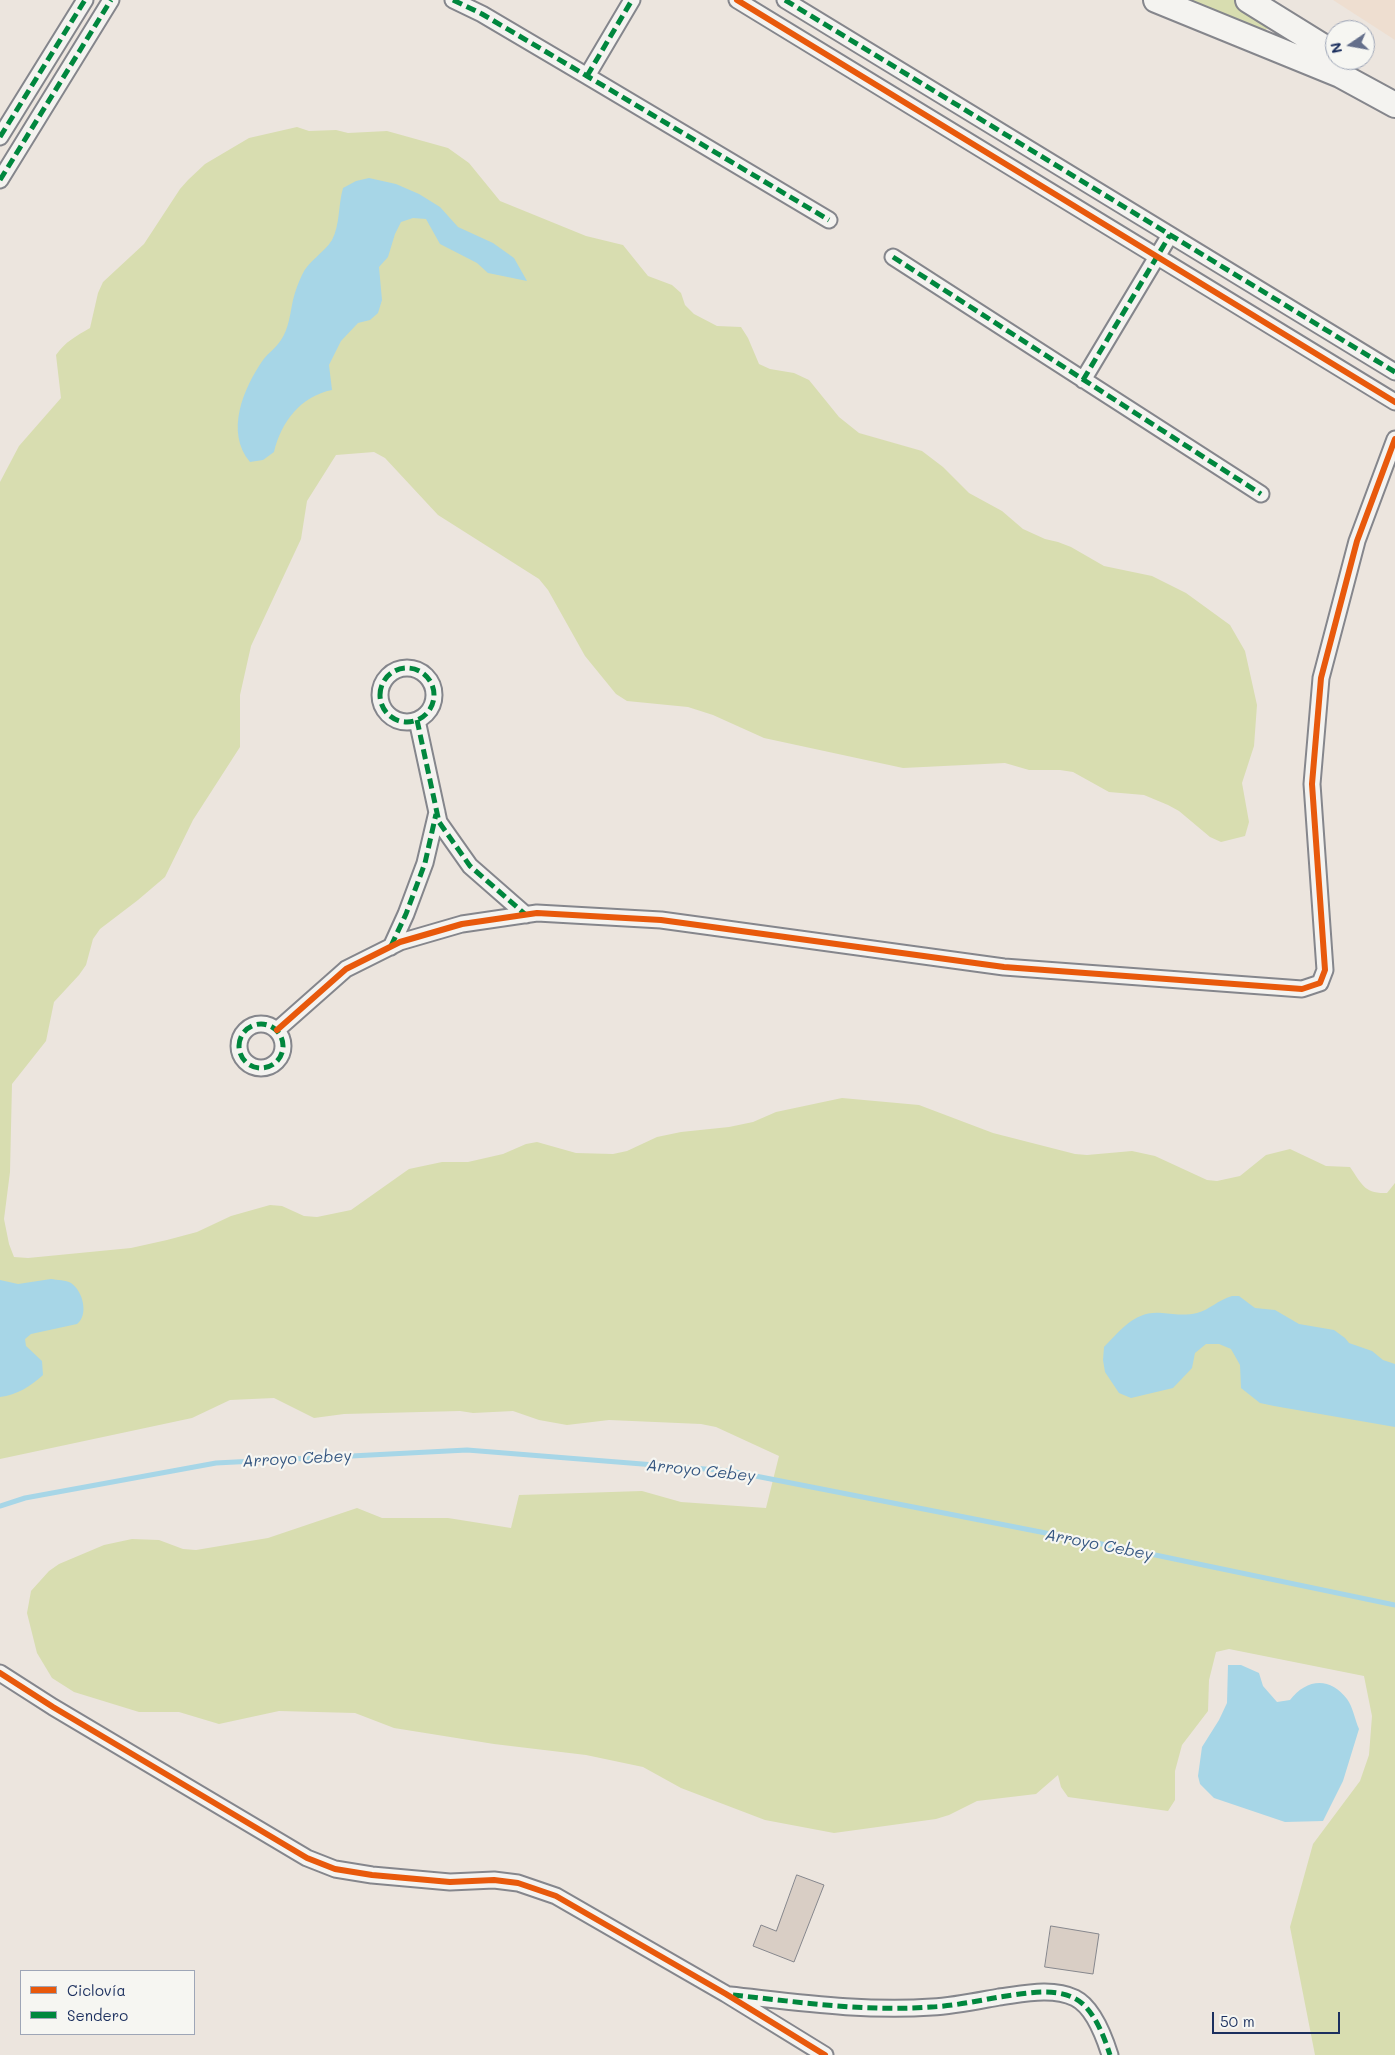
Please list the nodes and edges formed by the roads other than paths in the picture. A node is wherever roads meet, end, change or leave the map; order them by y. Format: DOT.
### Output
graph roads {
  1 [pos="85,0"];
  2 [pos="111,0"];
  3 [pos="453,0"];
  4 [pos="632,0"];
  5 [pos="737,0"];
  6 [pos="785,0"];
  7 [pos="1156,0"];
  8 [pos="1248,0"];
  9 [pos="1325,48"];
  10 [pos="1360,70"];
  11 [pos="587,76"];
  12 [pos="1395,92"];
  13 [pos="1395,105"];
  14 [pos="0,137"];
  15 [pos="0,180"];
  16 [pos="829,220"];
  17 [pos="1170,235"];
  18 [pos="1157,256"];
  19 [pos="892,257"];
  20 [pos="1395,372"];
  21 [pos="1083,380"];
  22 [pos="1395,402"];
  23 [pos="1395,439"];
  24 [pos="1261,494"];
  25 [pos="417,720"];
  26 [pos="437,812"];
  27 [pos="526,915"];
  28 [pos="391,947"];
  29 [pos="277,1030"];
  30 [pos="0,1673"];
  31 [pos="726,1994"];
  32 [pos="825,2055"];
  33 [pos="1110,2055"];
  1 -- 14 [label="street"];
  2 -- 15 [label="street"];
  3 -- 11 [label="street"];
  4 -- 11 [label="street"];
  5 -- 18 [label="street"];
  6 -- 17 [label="street"];
  7 -- 13 [label="main road"];
  8 -- 9 [label="main road"];
  10 -- 12 [label="main road"];
  11 -- 16 [label="street"];
  17 -- 18 [label="street"];
  17 -- 20 [label="street"];
  18 -- 21 [label="street"];
  18 -- 22 [label="street"];
  19 -- 21 [label="street"];
  21 -- 24 [label="street"];
  23 -- 27 [label="street"];
  25 -- 26 [label="street"];
  26 -- 27 [label="street"];
  26 -- 28 [label="street"];
  27 -- 28 [label="street"];
  28 -- 29 [label="street"];
  30 -- 31 [label="street"];
  31 -- 32 [label="street"];
  31 -- 33 [label="street"];
}
